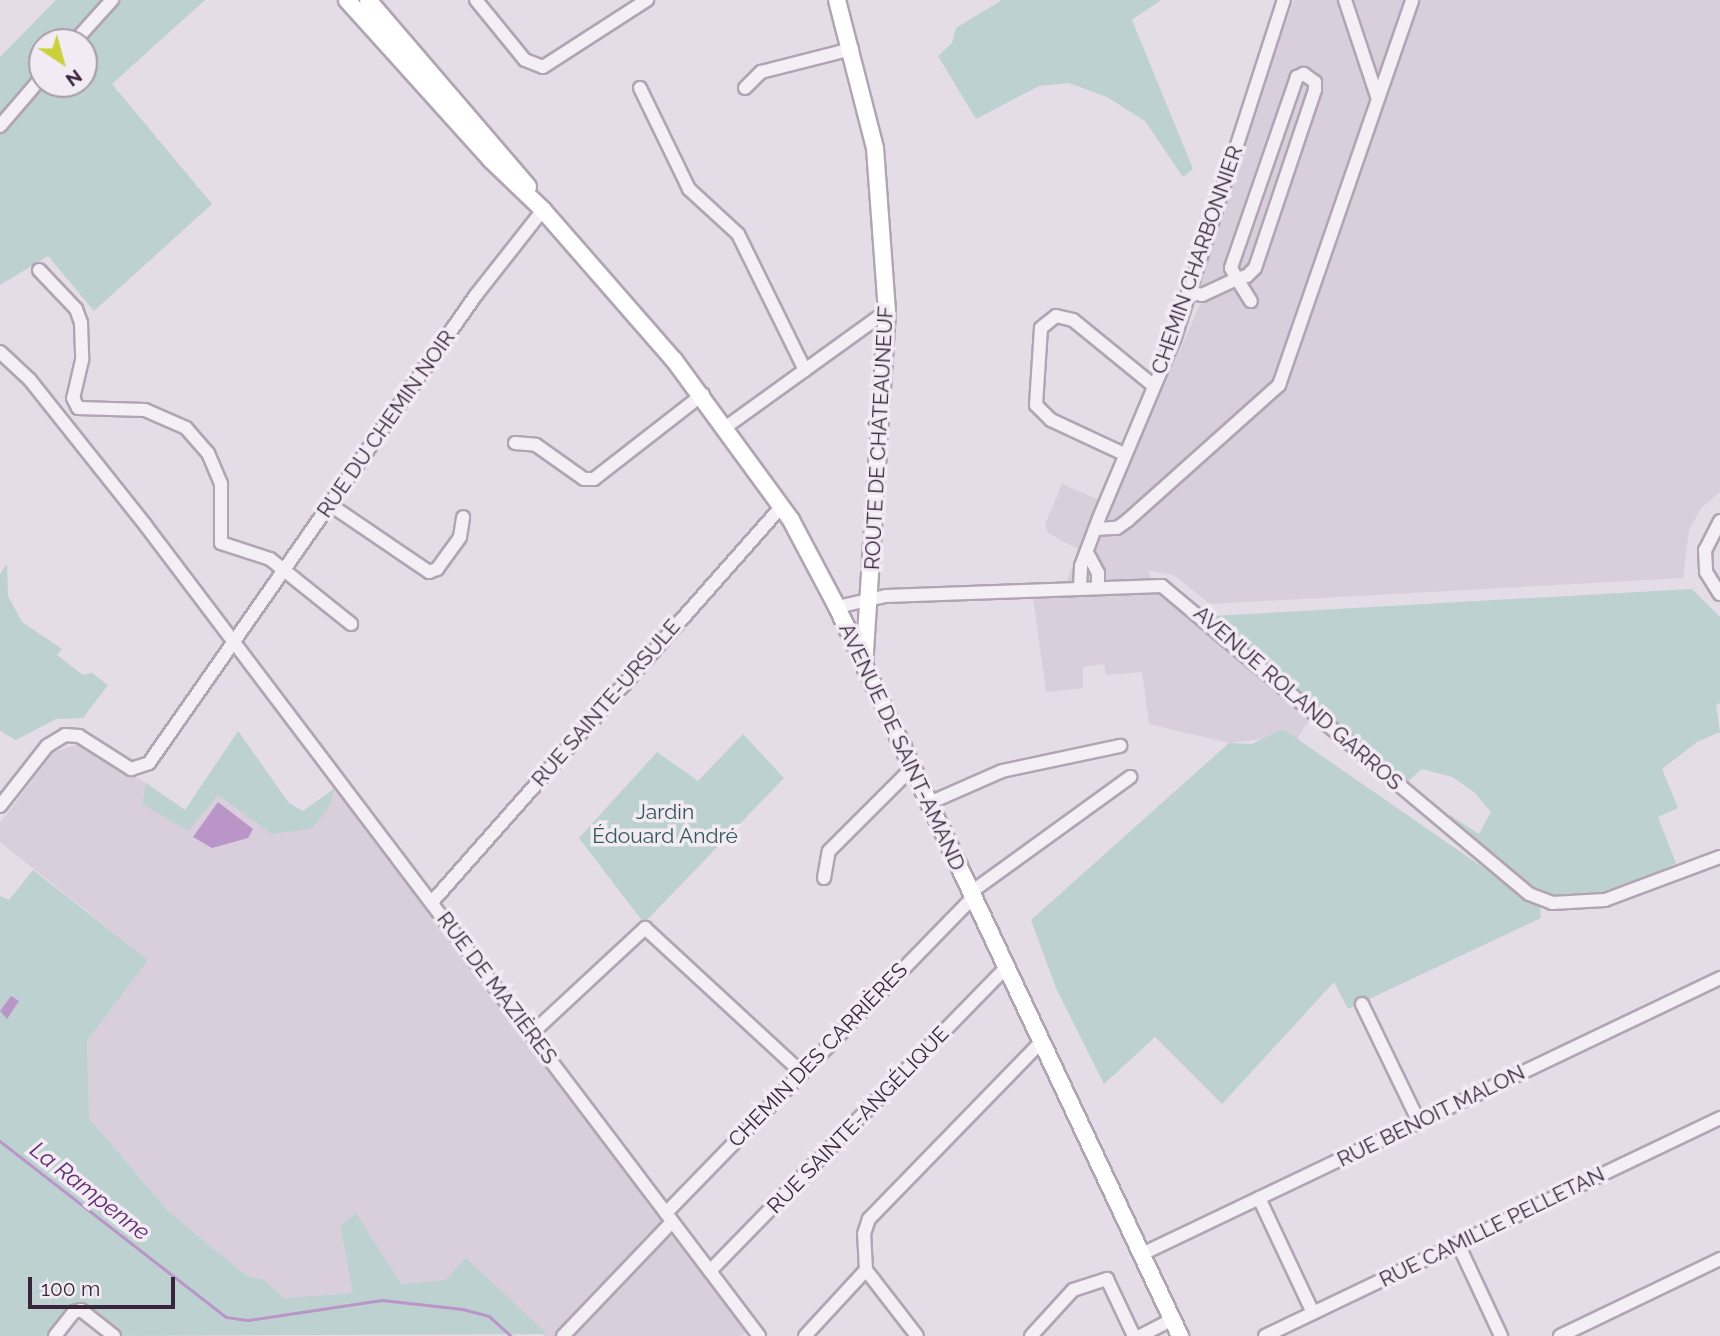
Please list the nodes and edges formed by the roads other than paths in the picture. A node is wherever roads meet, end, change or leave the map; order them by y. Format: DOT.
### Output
graph roads {
  1 [pos="112,0"];
  2 [pos="347,0"];
  3 [pos="368,0"];
  4 [pos="476,0"];
  5 [pos="647,0"];
  6 [pos="837,0"];
  7 [pos="1284,0"];
  8 [pos="1345,0"];
  9 [pos="1412,0"];
  10 [pos="391,25"];
  11 [pos="87,28"];
  12 [pos="377,36"];
  13 [pos="852,49"];
  14 [pos="640,88"];
  15 [pos="745,88"];
  16 [pos="28,93"];
  17 [pos="1377,100"];
  18 [pos="0,126"];
  19 [pos="543,210"];
  20 [pos="39,270"];
  21 [pos="1237,279"];
  22 [pos="1188,292"];
  23 [pos="1251,301"];
  24 [pos="887,311"];
  25 [pos="0,352"];
  26 [pos="804,370"];
  27 [pos="1154,386"];
  28 [pos="703,394"];
  29 [pos="77,405"];
  30 [pos="61,418"];
  31 [pos="726,426"];
  32 [pos="515,443"];
  33 [pos="1124,454"];
  34 [pos="329,504"];
  35 [pos="782,506"];
  36 [pos="463,517"];
  37 [pos="1720,521"];
  38 [pos="1095,529"];
  39 [pos="1089,556"];
  40 [pos="284,569"];
  41 [pos="1080,586"];
  42 [pos="1098,586"];
  43 [pos="1720,594"];
  44 [pos="871,598"];
  45 [pos="837,607"];
  46 [pos="351,624"];
  47 [pos="234,642"];
  48 [pos="864,670"];
  49 [pos="1120,746"];
  50 [pos="910,770"];
  51 [pos="1130,777"];
  52 [pos="927,804"];
  53 [pos="0,806"];
  54 [pos="1720,857"];
  55 [pos="824,878"];
  56 [pos="971,896"];
  57 [pos="432,902"];
  58 [pos="1005,969"];
  59 [pos="1720,978"];
  60 [pos="1362,1004"];
  61 [pos="531,1034"];
  62 [pos="1039,1044"];
  63 [pos="800,1072"];
  64 [pos="1720,1118"];
  65 [pos="1419,1122"];
  66 [pos="1259,1198"];
  67 [pos="669,1217"];
  68 [pos="1458,1244"];
  69 [pos="1142,1254"];
  70 [pos="1720,1259"];
  71 [pos="866,1270"];
  72 [pos="710,1271"];
  73 [pos="1313,1312"];
  74 [pos="1172,1320"];
  75 [pos="55,1336"];
  76 [pos="114,1336"];
  77 [pos="563,1336"];
  78 [pos="759,1336"];
  79 [pos="805,1336"];
  80 [pos="917,1336"];
  81 [pos="1031,1336"];
  82 [pos="1137,1336"];
  83 [pos="1180,1336"];
  84 [pos="1265,1336"];
  85 [pos="1501,1336"];
  86 [pos="1560,1336"];
  1 -- 11 [label="street"];
  2 -- 12 [label="main road, AVENUE DE SAINT-AMAND"];
  3 -- 10 [label="main road, AVENUE DE SAINT-AMAND"];
  4 -- 5 [label="street"];
  6 -- 13 [label="main road, ROUTE DE CHÂTEAUNEUF"];
  7 -- 22 [label="street, CHEMIN CHARBONNIER"];
  8 -- 17 [label="street"];
  9 -- 17 [label="street"];
  10 -- 12 [label="main road"];
  10 -- 19 [label="main road, AVENUE DE SAINT-AMAND"];
  12 -- 19 [label="main road, AVENUE DE SAINT-AMAND"];
  13 -- 15 [label="street"];
  13 -- 24 [label="main road, ROUTE DE CHÂTEAUNEUF"];
  14 -- 26 [label="street"];
  16 -- 18 [label="street"];
  17 -- 38 [label="street"];
  19 -- 28 [label="main road, AVENUE DE SAINT-AMAND"];
  19 -- 34 [label="street, RUE DU CHEMIN NOIR"];
  20 -- 29 [label="street"];
  21 -- 21 [label="street"];
  21 -- 22 [label="street"];
  21 -- 23 [label="street"];
  22 -- 27 [label="street, CHEMIN CHARBONNIER"];
  24 -- 26 [label="street"];
  24 -- 44 [label="main road, ROUTE DE CHÂTEAUNEUF"];
  25 -- 30 [label="street, RUE DE MAZIÈRES"];
  26 -- 31 [label="street"];
  27 -- 33 [label="street, CHEMIN CHARBONNIER"];
  27 -- 33 [label="street"];
  28 -- 31 [label="main road, AVENUE DE SAINT-AMAND"];
  28 -- 32 [label="street"];
  29 -- 30 [label="street"];
  29 -- 40 [label="street"];
  30 -- 47 [label="street, RUE DE MAZIÈRES"];
  31 -- 35 [label="main road, AVENUE DE SAINT-AMAND"];
  33 -- 38 [label="street, CHEMIN CHARBONNIER"];
  34 -- 36 [label="street"];
  34 -- 40 [label="street, RUE DU CHEMIN NOIR"];
  35 -- 45 [label="main road, AVENUE DE SAINT-AMAND"];
  35 -- 57 [label="street, RUE SAINTE-URSULE"];
  37 -- 43 [label="street"];
  38 -- 39 [label="street, CHEMIN CHARBONNIER"];
  39 -- 41 [label="street, CHEMIN CHARBONNIER"];
  39 -- 42 [label="street, CHEMIN CHARBONNIER"];
  40 -- 46 [label="street"];
  40 -- 47 [label="street, RUE DU CHEMIN NOIR"];
  41 -- 42 [label="street, AVENUE ROLAND GARROS"];
  41 -- 44 [label="street, AVENUE ROLAND GARROS"];
  42 -- 54 [label="street, AVENUE ROLAND GARROS"];
  44 -- 45 [label="street, AVENUE ROLAND GARROS"];
  44 -- 48 [label="main road, ROUTE DE CHÂTEAUNEUF"];
  45 -- 48 [label="main road, AVENUE DE SAINT-AMAND"];
  47 -- 53 [label="street, RUE DU CHEMIN NOIR"];
  47 -- 57 [label="street, RUE DE MAZIÈRES"];
  48 -- 50 [label="main road, AVENUE DE SAINT-AMAND"];
  49 -- 52 [label="street"];
  50 -- 52 [label="main road, AVENUE DE SAINT-AMAND"];
  50 -- 55 [label="street"];
  51 -- 56 [label="street, CHEMIN DES CARRIÈRES"];
  52 -- 56 [label="main road, AVENUE DE SAINT-AMAND"];
  56 -- 58 [label="main road, AVENUE DE SAINT-AMAND"];
  56 -- 63 [label="street, CHEMIN DES CARRIÈRES"];
  57 -- 61 [label="street, RUE DE MAZIÈRES"];
  58 -- 62 [label="main road, AVENUE DE SAINT-AMAND"];
  58 -- 72 [label="street, RUE SAINTE-ANGÉLIQUE"];
  59 -- 65 [label="street, RUE BENOIT MALON"];
  60 -- 65 [label="street"];
  61 -- 63 [label="street"];
  61 -- 67 [label="street, RUE DE MAZIÈRES"];
  62 -- 69 [label="main road, AVENUE DE SAINT-AMAND"];
  62 -- 71 [label="street"];
  63 -- 67 [label="street, CHEMIN DES CARRIÈRES"];
  64 -- 68 [label="street, RUE CAMILLE PELLETAN"];
  65 -- 66 [label="street, RUE BENOIT MALON"];
  66 -- 69 [label="street, RUE BENOIT MALON"];
  66 -- 73 [label="street"];
  67 -- 72 [label="street, RUE DE MAZIÈRES"];
  67 -- 77 [label="street, CHEMIN DES CARRIÈRES"];
  68 -- 73 [label="street, RUE CAMILLE PELLETAN"];
  68 -- 85 [label="street"];
  69 -- 74 [label="main road, AVENUE DE SAINT-AMAND"];
  70 -- 86 [label="street"];
  71 -- 79 [label="street"];
  71 -- 80 [label="street"];
  72 -- 78 [label="street, RUE DE MAZIÈRES"];
  73 -- 84 [label="street, RUE CAMILLE PELLETAN"];
  74 -- 82 [label="street"];
  74 -- 83 [label="main road, AVENUE DE SAINT-AMAND"];
  75 -- 76 [label="street"];
  81 -- 82 [label="street"];
}
